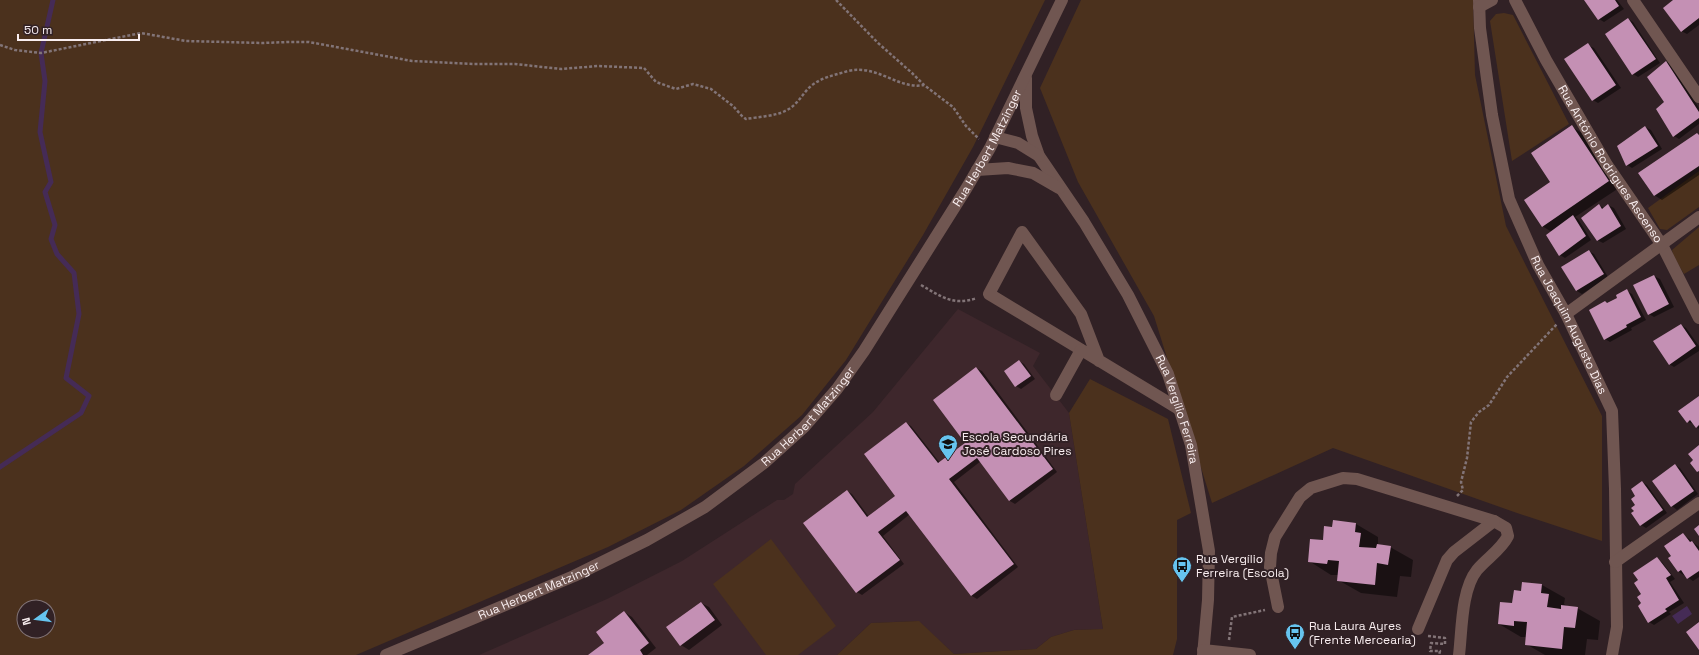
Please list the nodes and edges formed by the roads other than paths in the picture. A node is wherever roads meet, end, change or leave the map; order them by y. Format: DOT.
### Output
graph roads {
  1 [pos="1062,0"];
  2 [pos="1492,0"];
  3 [pos="1511,0"];
  4 [pos="1633,0"];
  5 [pos="1479,4"];
  6 [pos="1517,5"];
  7 [pos="1026,77"];
  8 [pos="1699,97"];
  9 [pos="995,137"];
  10 [pos="1039,156"];
  11 [pos="977,170"];
  12 [pos="1061,190"];
  13 [pos="1699,217"];
  14 [pos="1662,245"];
  15 [pos="1566,314"];
  16 [pos="1699,318"];
  17 [pos="1081,350"];
  18 [pos="1099,361"];
  19 [pos="1056,395"];
  20 [pos="1180,409"];
  21 [pos="1699,503"];
  22 [pos="1494,522"];
  23 [pos="1615,562"];
  24 [pos="1278,607"];
  25 [pos="1418,629"];
  26 [pos="1203,652"];
  27 [pos="386,655"];
  28 [pos="1250,655"];
  29 [pos="1459,655"];
  30 [pos="1612,655"];
  1 -- 7 [label="street, Rua Herbert Matzinger"];
  2 -- 5 [label="street"];
  3 -- 6 [label="street, Rua António Rodrigues Ascenso"];
  4 -- 8 [label="street"];
  5 -- 15 [label="street, Rua Joaquim Augusto Dias"];
  6 -- 14 [label="street, Rua António Rodrigues Ascenso"];
  7 -- 9 [label="street, Rua Herbert Matzinger"];
  7 -- 10 [label="street, Rua Vergílio Ferreira"];
  9 -- 10 [label="street, Rua Vergílio Ferreira"];
  9 -- 11 [label="street, Rua Herbert Matzinger"];
  10 -- 12 [label="street, Rua Vergílio Ferreira"];
  11 -- 12 [label="street, Rua Vergílio Ferreira"];
  11 -- 27 [label="street, Rua Herbert Matzinger"];
  12 -- 20 [label="street, Rua Vergílio Ferreira"];
  13 -- 14 [label="street"];
  14 -- 15 [label="street"];
  14 -- 16 [label="street, Rua António Rodrigues Ascenso"];
  15 -- 23 [label="street, Rua Joaquim Augusto Dias"];
  17 -- 18 [label="street"];
  17 -- 18 [label="street"];
  17 -- 19 [label="street"];
  18 -- 20 [label="street"];
  20 -- 26 [label="street, Rua Vergílio Ferreira"];
  21 -- 23 [label="street"];
  22 -- 24 [label="street"];
  22 -- 25 [label="street"];
  22 -- 29 [label="street"];
  23 -- 30 [label="street, Rua Joaquim Augusto Dias"];
  26 -- 28 [label="street"];
}
